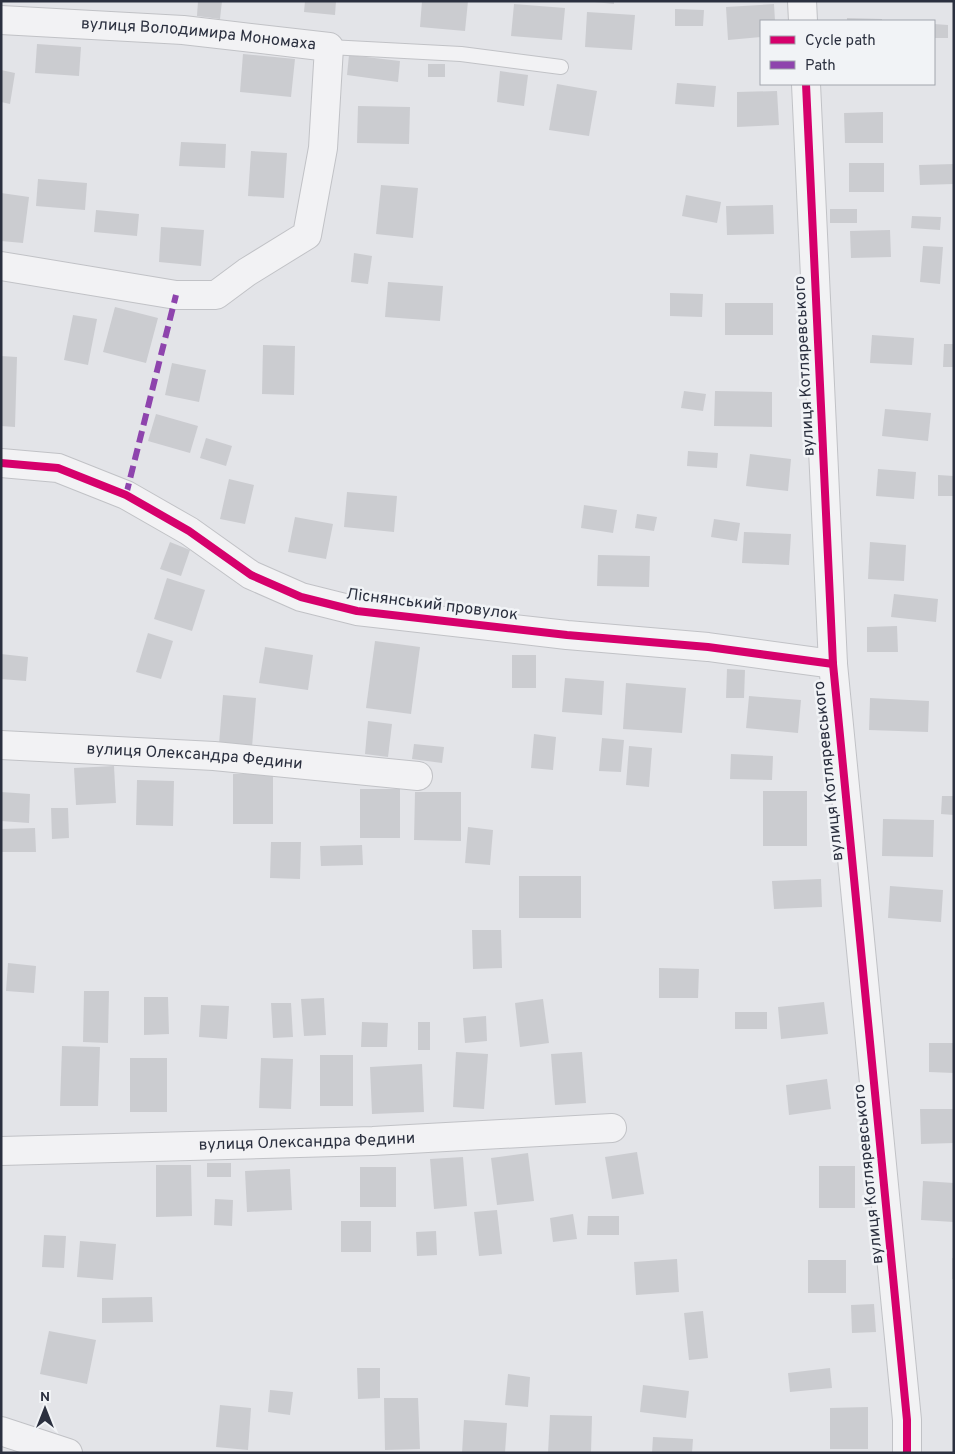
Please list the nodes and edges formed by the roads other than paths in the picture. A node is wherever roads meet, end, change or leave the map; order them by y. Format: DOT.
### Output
graph roads {
  1 [pos="802,1"];
  2 [pos="1,20"];
  3 [pos="803,20"];
  4 [pos="329,46"];
  5 [pos="561,67"];
  6 [pos="806,85"];
  7 [pos="1,266"];
  8 [pos="1,463"];
  9 [pos="833,664"];
  10 [pos="1,745"];
  11 [pos="418,776"];
  12 [pos="612,1128"];
  13 [pos="1,1151"];
  14 [pos="1,1431"];
  15 [pos="68,1453"];
  16 [pos="907,1453"];
  1 -- 3 [label="street"];
  2 -- 4 [label="street, вулиця Володимира Мономаха"];
  4 -- 5 [label="lane"];
  4 -- 7 [label="street, вулиця Володимира Мономаха"];
  6 -- 9 [label="street, вулиця Котляревського"];
  8 -- 9 [label="street, Ліснянський провулок"];
  9 -- 16 [label="street, вулиця Котляревського"];
  10 -- 11 [label="street, вулиця Олександра Федини"];
  12 -- 13 [label="street, вулиця Олександра Федини"];
  14 -- 15 [label="street"];
}
